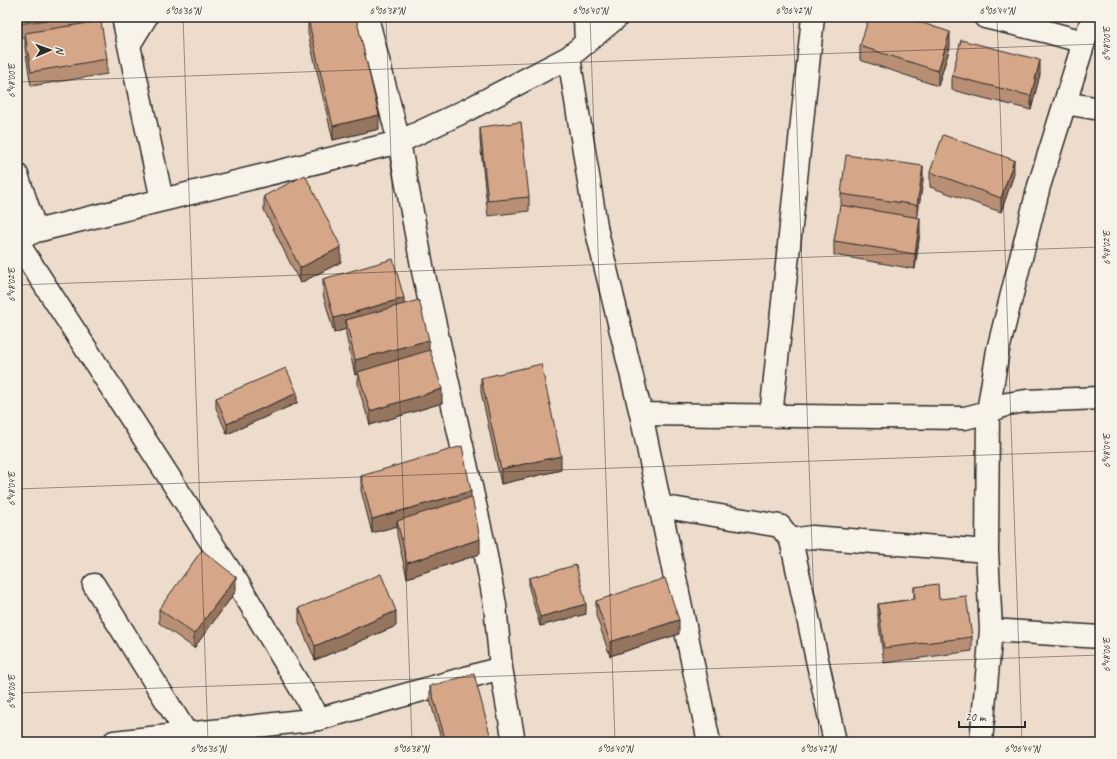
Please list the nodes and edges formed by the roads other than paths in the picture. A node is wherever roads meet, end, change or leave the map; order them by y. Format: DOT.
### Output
graph roads {
  1 [pos="123,17"];
  2 [pos="146,17"];
  3 [pos="367,17"];
  4 [pos="585,17"];
  5 [pos="617,17"];
  6 [pos="813,17"];
  7 [pos="985,17"];
  8 [pos="1093,17"];
  9 [pos="1084,42"];
  10 [pos="586,43"];
  11 [pos="128,45"];
  12 [pos="569,57"];
  13 [pos="1065,103"];
  14 [pos="1100,109"];
  15 [pos="399,142"];
  16 [pos="17,175"];
  17 [pos="162,200"];
  18 [pos="26,235"];
  19 [pos="17,242"];
  20 [pos="1100,398"];
  21 [pos="988,412"];
  22 [pos="641,414"];
  23 [pos="771,416"];
  24 [pos="660,506"];
  25 [pos="791,540"];
  26 [pos="988,551"];
  27 [pos="94,585"];
  28 [pos="991,630"];
  29 [pos="1100,637"];
  30 [pos="501,668"];
  31 [pos="319,719"];
  32 [pos="187,734"];
  33 [pos="114,742"];
  34 [pos="514,742"];
  35 [pos="709,742"];
  36 [pos="835,742"];
  37 [pos="981,742"];
  1 -- 11 [label="street"];
  2 -- 11 [label="street"];
  3 -- 15 [label="street"];
  4 -- 10 [label="street"];
  5 -- 10 [label="street"];
  6 -- 23 [label="street"];
  7 -- 9 [label="street"];
  8 -- 9 [label="street"];
  9 -- 13 [label="street"];
  10 -- 12 [label="street"];
  11 -- 17 [label="street"];
  12 -- 15 [label="street"];
  12 -- 22 [label="street"];
  13 -- 14 [label="street"];
  13 -- 21 [label="street"];
  15 -- 17 [label="street"];
  15 -- 30 [label="street"];
  16 -- 18 [label="street"];
  17 -- 18 [label="street"];
  19 -- 31 [label="street"];
  20 -- 21 [label="street"];
  21 -- 23 [label="street"];
  21 -- 26 [label="street"];
  22 -- 23 [label="street"];
  22 -- 24 [label="street"];
  24 -- 25 [label="street"];
  24 -- 35 [label="street"];
  25 -- 26 [label="street"];
  25 -- 36 [label="street"];
  26 -- 28 [label="street"];
  27 -- 32 [label="street"];
  28 -- 29 [label="street"];
  28 -- 37 [label="street"];
  30 -- 31 [label="street"];
  30 -- 34 [label="street"];
  31 -- 32 [label="street"];
  32 -- 33 [label="street"];
}
